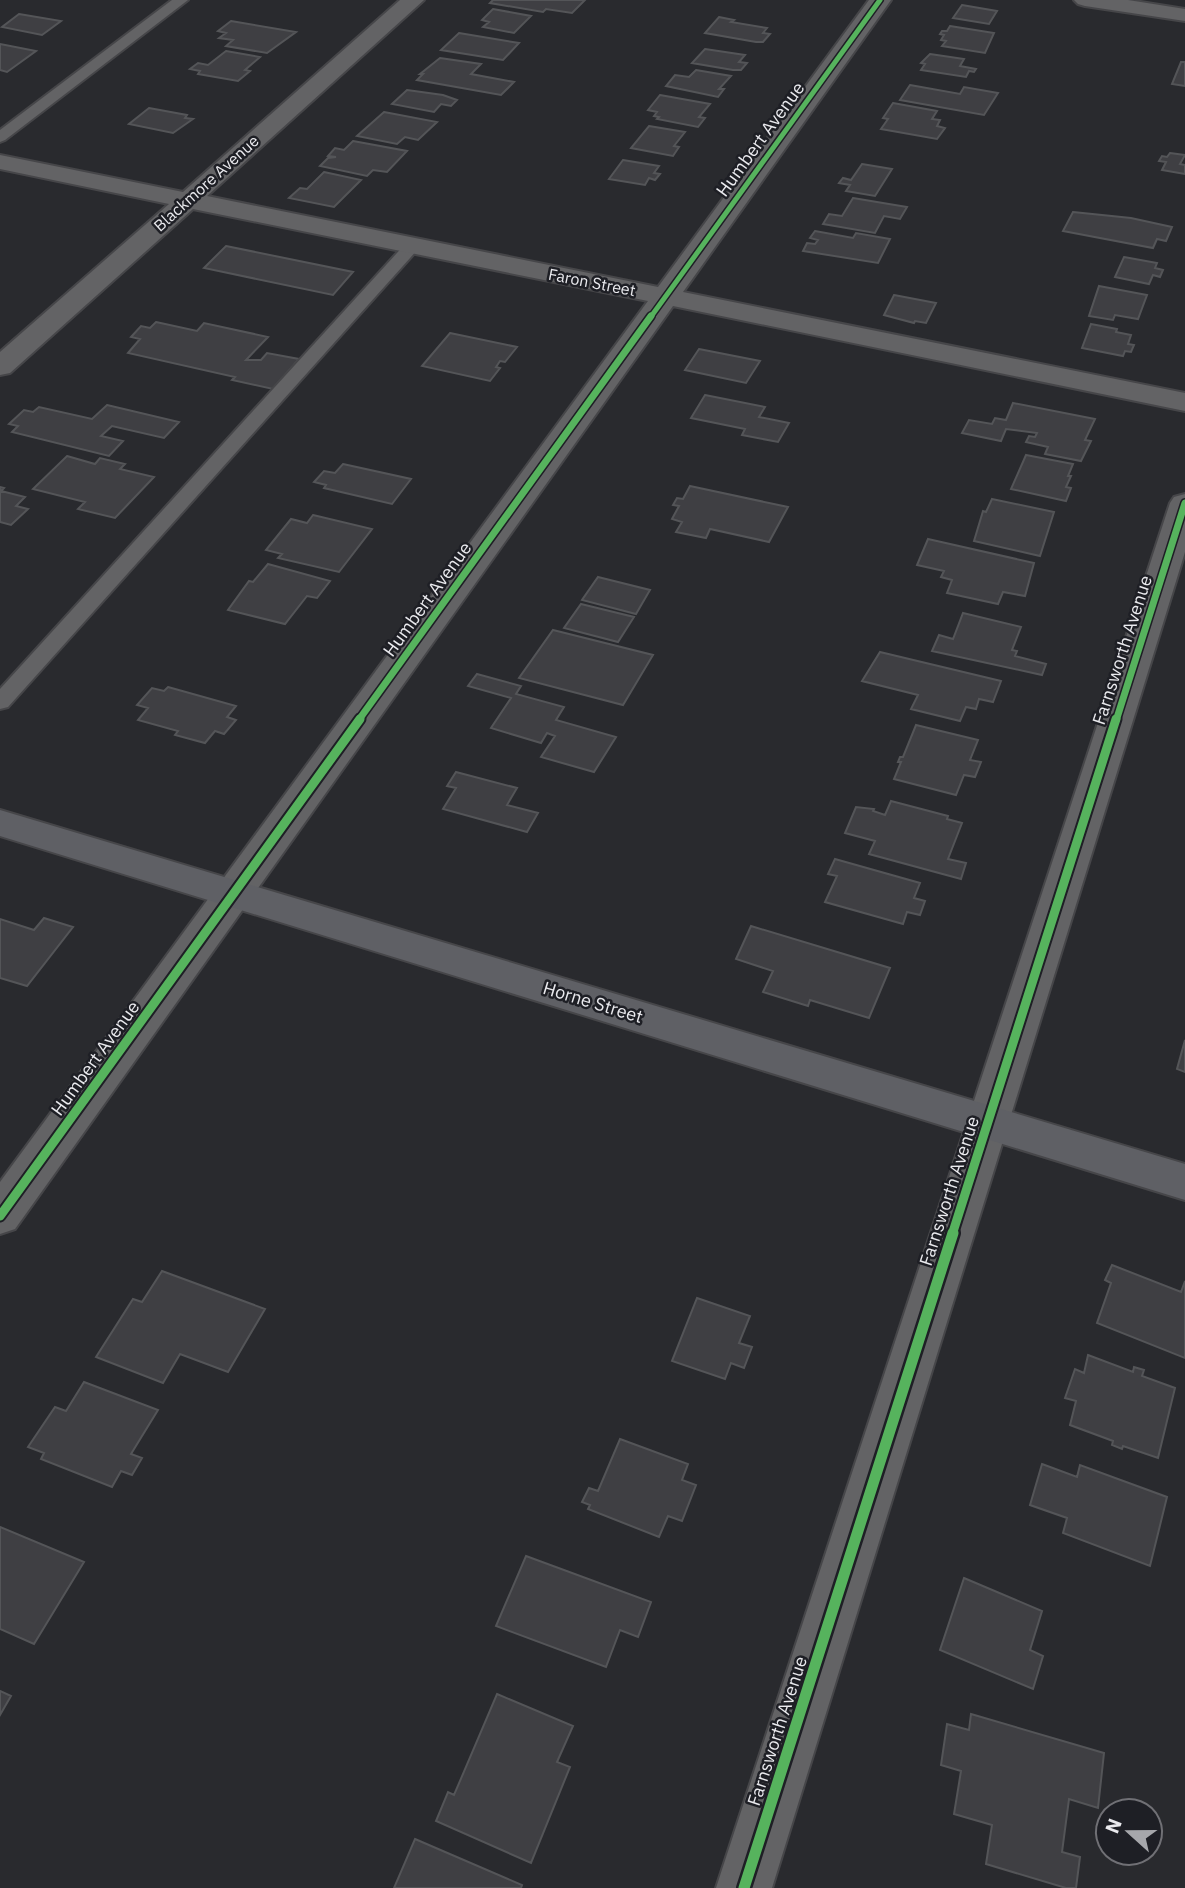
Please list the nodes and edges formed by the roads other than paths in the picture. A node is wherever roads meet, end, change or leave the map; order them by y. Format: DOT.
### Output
graph roads {
  1 [pos="181,0"];
  2 [pos="413,0"];
  3 [pos="880,0"];
  4 [pos="1085,0"];
  5 [pos="1185,15"];
  6 [pos="0,136"];
  7 [pos="0,162"];
  8 [pos="188,200"];
  9 [pos="413,246"];
  10 [pos="665,297"];
  11 [pos="0,366"];
  12 [pos="1185,402"];
  13 [pos="1185,503"];
  14 [pos="0,702"];
  15 [pos="0,823"];
  16 [pos="233,893"];
  17 [pos="988,1122"];
  18 [pos="1185,1182"];
  19 [pos="0,1216"];
  20 [pos="744,1888"];
  1 -- 6 [label="lane"];
  2 -- 8 [label="street, Blackmore Avenue"];
  3 -- 10 [label="street, Humbert Avenue"];
  4 -- 5 [label="street"];
  7 -- 8 [label="street, Faron Street"];
  8 -- 9 [label="street, Faron Street"];
  8 -- 11 [label="street, Blackmore Avenue"];
  9 -- 10 [label="street, Faron Street"];
  9 -- 14 [label="lane"];
  10 -- 12 [label="street, Faron Street"];
  10 -- 16 [label="street, Humbert Avenue"];
  13 -- 17 [label="street, Farnsworth Avenue"];
  15 -- 16 [label="street, Horne Street"];
  16 -- 17 [label="street, Horne Street"];
  16 -- 19 [label="street, Humbert Avenue"];
  17 -- 18 [label="street, Horne Street"];
  17 -- 20 [label="street, Farnsworth Avenue"];
}
